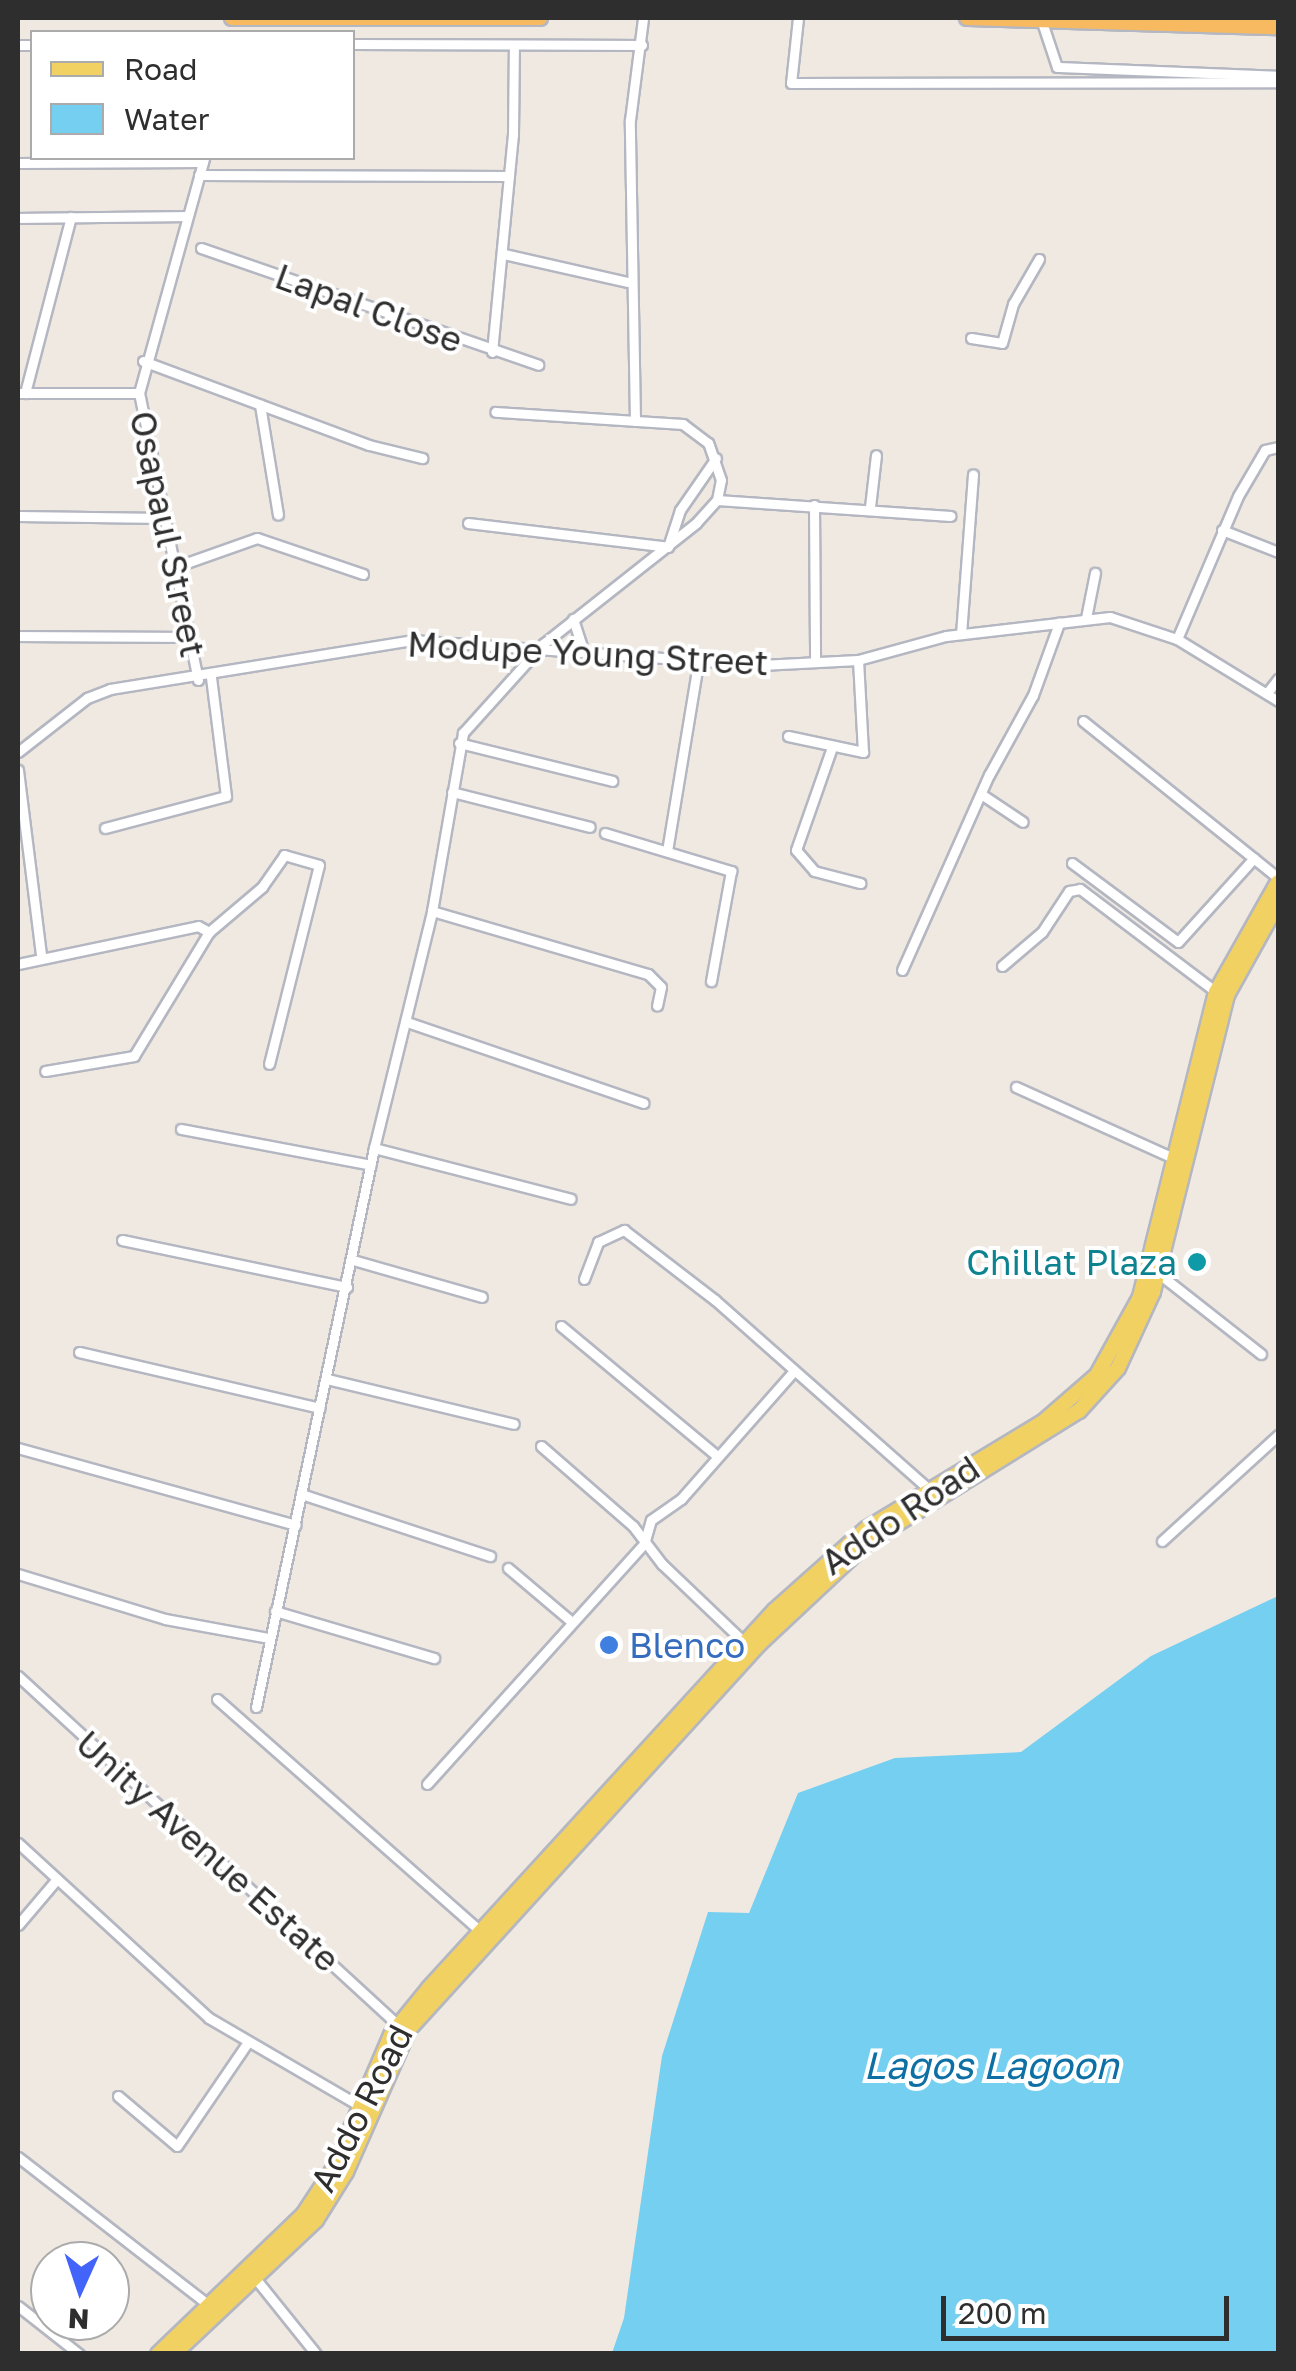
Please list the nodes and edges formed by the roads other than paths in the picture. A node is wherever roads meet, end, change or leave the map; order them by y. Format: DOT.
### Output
graph roads {
  1 [pos="232,18"];
  2 [pos="245,18"];
  3 [pos="540,18"];
  4 [pos="644,18"];
  5 [pos="798,18"];
  6 [pos="967,18"];
  7 [pos="1042,22"];
  8 [pos="1278,27"];
  9 [pos="355,44"];
  10 [pos="514,44"];
  11 [pos="642,45"];
  12 [pos="1278,79"];
  13 [pos="203,160"];
  14 [pos="18,163"];
  15 [pos="199,176"];
  16 [pos="509,176"];
  17 [pos="187,216"];
  18 [pos="71,217"];
  19 [pos="18,218"];
  20 [pos="202,248"];
  21 [pos="504,254"];
  22 [pos="1039,259"];
  23 [pos="628,282"];
  24 [pos="971,338"];
  25 [pos="492,352"];
  26 [pos="144,361"];
  27 [pos="538,365"];
  28 [pos="21,393"];
  29 [pos="139,393"];
  30 [pos="260,405"];
  31 [pos="494,412"];
  32 [pos="634,421"];
  33 [pos="1278,447"];
  34 [pos="876,455"];
  35 [pos="422,458"];
  36 [pos="716,458"];
  37 [pos="973,474"];
  38 [pos="717,500"];
  39 [pos="814,505"];
  40 [pos="870,508"];
  41 [pos="278,515"];
  42 [pos="18,516"];
  43 [pos="950,516"];
  44 [pos="164,518"];
  45 [pos="468,522"];
  46 [pos="1222,530"];
  47 [pos="668,548"];
  48 [pos="1278,552"];
  49 [pos="175,568"];
  50 [pos="1095,573"];
  51 [pos="363,574"];
  52 [pos="1086,618"];
  53 [pos="573,619"];
  54 [pos="1060,624"];
  55 [pos="961,634"];
  56 [pos="18,636"];
  57 [pos="189,637"];
  58 [pos="1177,639"];
  59 [pos="543,644"];
  60 [pos="583,650"];
  61 [pos="858,660"];
  62 [pos="815,662"];
  63 [pos="698,664"];
  64 [pos="210,677"];
  65 [pos="1278,679"];
  66 [pos="198,680"];
  67 [pos="1267,693"];
  68 [pos="1278,701"];
  69 [pos="1082,722"];
  70 [pos="788,736"];
  71 [pos="459,743"];
  72 [pos="830,750"];
  73 [pos="18,752"];
  74 [pos="18,770"];
  75 [pos="612,781"];
  76 [pos="452,792"];
  77 [pos="982,794"];
  78 [pos="1024,822"];
  79 [pos="590,827"];
  80 [pos="105,828"];
  81 [pos="606,833"];
  82 [pos="667,852"];
  83 [pos="1254,858"];
  84 [pos="1072,863"];
  85 [pos="1278,880"];
  86 [pos="860,884"];
  87 [pos="1278,903"];
  88 [pos="432,910"];
  89 [pos="209,932"];
  90 [pos="40,955"];
  91 [pos="18,964"];
  92 [pos="1002,966"];
  93 [pos="902,970"];
  94 [pos="711,981"];
  95 [pos="1216,992"];
  96 [pos="657,1006"];
  97 [pos="406,1022"];
  98 [pos="268,1064"];
  99 [pos="45,1071"];
  100 [pos="1016,1087"];
  101 [pos="644,1103"];
  102 [pos="180,1129"];
  103 [pos="374,1148"];
  104 [pos="1173,1158"];
  105 [pos="371,1164"];
  106 [pos="571,1199"];
  107 [pos="122,1240"];
  108 [pos="353,1260"];
  109 [pos="1158,1273"];
  110 [pos="584,1280"];
  111 [pos="347,1288"];
  112 [pos="482,1296"];
  113 [pos="561,1326"];
  114 [pos="80,1352"];
  115 [pos="1261,1354"];
  116 [pos="793,1372"];
  117 [pos="327,1379"];
  118 [pos="320,1408"];
  119 [pos="514,1424"];
  120 [pos="1278,1435"];
  121 [pos="541,1446"];
  122 [pos="18,1448"];
  123 [pos="716,1455"];
  124 [pos="930,1490"];
  125 [pos="301,1494"];
  126 [pos="295,1524"];
  127 [pos="1162,1541"];
  128 [pos="644,1544"];
  129 [pos="490,1556"];
  130 [pos="508,1568"];
  131 [pos="18,1574"];
  132 [pos="275,1611"];
  133 [pos="572,1622"];
  134 [pos="269,1638"];
  135 [pos="744,1642"];
  136 [pos="434,1658"];
  137 [pos="18,1676"];
  138 [pos="216,1699"];
  139 [pos="256,1707"];
  140 [pos="427,1784"];
  141 [pos="18,1842"];
  142 [pos="57,1879"];
  143 [pos="18,1925"];
  144 [pos="480,1931"];
  145 [pos="398,2026"];
  146 [pos="246,2044"];
  147 [pos="118,2096"];
  148 [pos="360,2106"];
  149 [pos="18,2157"];
  150 [pos="255,2278"];
  151 [pos="18,2306"];
  152 [pos="210,2306"];
  153 [pos="79,2354"];
  154 [pos="158,2354"];
  155 [pos="174,2354"];
  156 [pos="316,2354"];
  1 -- 2 [label="highway"];
  2 -- 3 [label="highway"];
  4 -- 11 [label="street"];
  5 -- 12 [label="street"];
  6 -- 7 [label="highway"];
  7 -- 8 [label="highway"];
  7 -- 12 [label="street"];
  9 -- 10 [label="street"];
  10 -- 11 [label="street"];
  10 -- 16 [label="street"];
  11 -- 23 [label="street"];
  13 -- 14 [label="street"];
  13 -- 15 [label="street, Osapaul Street"];
  15 -- 16 [label="street"];
  15 -- 17 [label="street, Osapaul Street"];
  16 -- 21 [label="street"];
  17 -- 18 [label="street"];
  17 -- 26 [label="street, Osapaul Street"];
  18 -- 19 [label="street"];
  18 -- 28 [label="street"];
  20 -- 25 [label="street, Lapal Close"];
  21 -- 23 [label="street"];
  21 -- 25 [label="street"];
  22 -- 24 [label="street"];
  23 -- 32 [label="street"];
  25 -- 27 [label="street, Lapal Close"];
  26 -- 29 [label="street, Osapaul Street"];
  26 -- 30 [label="street"];
  28 -- 29 [label="street"];
  29 -- 44 [label="street, Osapaul Street"];
  30 -- 35 [label="street"];
  30 -- 41 [label="street"];
  31 -- 32 [label="street"];
  32 -- 36 [label="street"];
  33 -- 46 [label="street"];
  34 -- 40 [label="street"];
  36 -- 38 [label="street"];
  36 -- 47 [label="street"];
  37 -- 55 [label="street"];
  38 -- 39 [label="street"];
  38 -- 47 [label="street"];
  39 -- 40 [label="street"];
  39 -- 62 [label="street"];
  40 -- 43 [label="street"];
  42 -- 44 [label="street"];
  44 -- 49 [label="street, Osapaul Street"];
  45 -- 47 [label="street"];
  46 -- 48 [label="street"];
  46 -- 58 [label="street"];
  47 -- 53 [label="street"];
  49 -- 51 [label="street"];
  49 -- 57 [label="street, Osapaul Street"];
  50 -- 52 [label="street"];
  52 -- 54 [label="street, Modupe Young Street"];
  52 -- 58 [label="street, Modupe Young Street"];
  53 -- 59 [label="street"];
  53 -- 60 [label="street"];
  54 -- 55 [label="street, Modupe Young Street"];
  54 -- 77 [label="street"];
  55 -- 61 [label="street, Modupe Young Street"];
  56 -- 57 [label="street"];
  57 -- 66 [label="street, Osapaul Street"];
  58 -- 67 [label="street, Modupe Young Street"];
  59 -- 60 [label="street, Modupe Young Street"];
  59 -- 64 [label="street, Modupe Young Street"];
  59 -- 71 [label="street"];
  60 -- 63 [label="street, Modupe Young Street"];
  61 -- 62 [label="street, Modupe Young Street"];
  61 -- 72 [label="street"];
  62 -- 63 [label="street, Modupe Young Street"];
  63 -- 82 [label="street"];
  64 -- 66 [label="street, Modupe Young Street"];
  64 -- 80 [label="street"];
  65 -- 67 [label="street"];
  66 -- 73 [label="street, Modupe Young Street"];
  67 -- 68 [label="street, Modupe Young Street"];
  69 -- 83 [label="street"];
  70 -- 72 [label="street"];
  71 -- 75 [label="street"];
  71 -- 76 [label="street"];
  72 -- 86 [label="street"];
  74 -- 90 [label="street"];
  76 -- 79 [label="street"];
  76 -- 88 [label="street"];
  77 -- 78 [label="street"];
  77 -- 93 [label="street"];
  81 -- 82 [label="street"];
  82 -- 94 [label="street"];
  83 -- 84 [label="street"];
  83 -- 85 [label="street"];
  85 -- 95 [label="main road, Addo Road"];
  87 -- 109 [label="main road, Addo Road"];
  88 -- 96 [label="street"];
  88 -- 97 [label="street"];
  89 -- 90 [label="street"];
  89 -- 98 [label="street"];
  89 -- 99 [label="street"];
  90 -- 91 [label="street"];
  92 -- 95 [label="street"];
  95 -- 104 [label="main road, Addo Road"];
  97 -- 101 [label="street"];
  97 -- 103 [label="street"];
  100 -- 104 [label="street"];
  102 -- 105 [label="street"];
  103 -- 105 [label="street"];
  103 -- 106 [label="street"];
  104 -- 124 [label="main road, Addo Road"];
  105 -- 108 [label="street"];
  107 -- 111 [label="street"];
  108 -- 111 [label="street"];
  108 -- 112 [label="street"];
  109 -- 115 [label="street"];
  109 -- 150 [label="main road, Addo Road"];
  110 -- 116 [label="street"];
  111 -- 117 [label="street"];
  113 -- 123 [label="street"];
  114 -- 118 [label="street"];
  116 -- 123 [label="street"];
  116 -- 124 [label="street"];
  117 -- 118 [label="street"];
  117 -- 119 [label="street"];
  118 -- 125 [label="street"];
  120 -- 127 [label="street"];
  121 -- 128 [label="street"];
  122 -- 126 [label="street"];
  123 -- 128 [label="street"];
  124 -- 135 [label="main road, Addo Road"];
  125 -- 126 [label="street"];
  125 -- 129 [label="street"];
  126 -- 132 [label="street"];
  128 -- 133 [label="street"];
  128 -- 135 [label="street"];
  130 -- 133 [label="street"];
  131 -- 134 [label="street"];
  132 -- 134 [label="street"];
  132 -- 136 [label="street"];
  133 -- 140 [label="street"];
  134 -- 139 [label="street"];
  135 -- 144 [label="main road, Addo Road"];
  137 -- 145 [label="street, Unity Avenue Estate"];
  138 -- 144 [label="street"];
  141 -- 142 [label="street"];
  142 -- 143 [label="street"];
  142 -- 146 [label="street"];
  144 -- 145 [label="main road, Addo Road"];
  145 -- 148 [label="main road, Addo Road"];
  146 -- 147 [label="street"];
  146 -- 148 [label="street"];
  148 -- 152 [label="main road, Addo Road"];
  149 -- 152 [label="street"];
  150 -- 155 [label="main road, Addo Road"];
  150 -- 156 [label="street"];
  151 -- 153 [label="street"];
  152 -- 154 [label="main road, Addo Road"];
}
